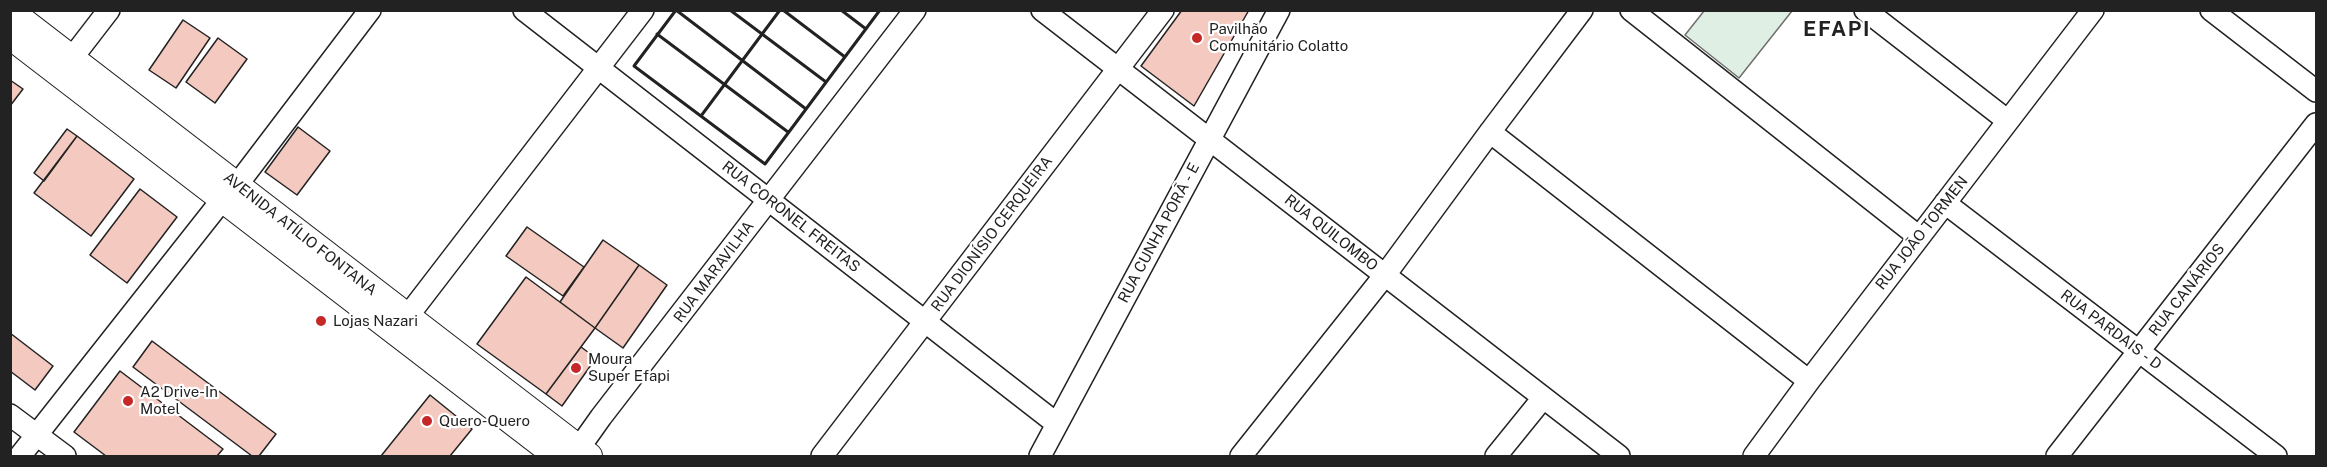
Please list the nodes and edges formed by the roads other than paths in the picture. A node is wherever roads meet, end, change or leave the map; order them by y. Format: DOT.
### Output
graph roads {
  1 [pos="109,10"];
  2 [pos="370,10"];
  3 [pos="524,10"];
  4 [pos="643,10"];
  5 [pos="915,10"];
  6 [pos="1042,10"];
  7 [pos="1163,10"];
  8 [pos="1279,10"];
  9 [pos="1582,10"];
  10 [pos="1631,10"];
  11 [pos="1865,10"];
  12 [pos="2093,10"];
  13 [pos="2211,10"];
  14 [pos="10,11"];
  15 [pos="10,36"];
  16 [pos="72,58"];
  17 [pos="599,68"];
  18 [pos="1118,69"];
  19 [pos="2316,92"];
  20 [pos="2008,121"];
  21 [pos="2316,124"];
  22 [pos="1490,132"];
  23 [pos="1209,141"];
  24 [pos="230,193"];
  25 [pos="769,200"];
  26 [pos="1945,203"];
  27 [pos="1919,237"];
  28 [pos="1385,275"];
  29 [pos="407,317"];
  30 [pos="926,321"];
  31 [pos="2139,351"];
  32 [pos="1809,381"];
  33 [pos="1543,398"];
  34 [pos="10,415"];
  35 [pos="1057,424"];
  36 [pos="36,435"];
  37 [pos="575,454"];
  38 [pos="20,456"];
  39 [pos="65,456"];
  40 [pos="822,456"];
  41 [pos="1040,456"];
  42 [pos="1241,456"];
  43 [pos="1496,456"];
  44 [pos="1619,456"];
  45 [pos="1754,456"];
  46 [pos="2057,456"];
  47 [pos="2276,456"];
  1 -- 16 [label="street"];
  2 -- 24 [label="street"];
  3 -- 17 [label="street, RUA CORONEL FREITAS"];
  4 -- 17 [label="street"];
  5 -- 25 [label="street, RUA MARAVILHA"];
  6 -- 18 [label="street, RUA QUILOMBO"];
  7 -- 18 [label="street, RUA DIONÍSIO CERQUEIRA"];
  8 -- 23 [label="street, RUA CUNHA PORÃ - E"];
  9 -- 22 [label="street"];
  10 -- 27 [label="street"];
  11 -- 20 [label="street"];
  12 -- 20 [label="street, RUA JOÃO TORMEN"];
  13 -- 19 [label="street"];
  14 -- 16 [label="main road, AVENIDA ATÍLIO FONTANA"];
  15 -- 24 [label="main road, AVENIDA ATÍLIO FONTANA"];
  16 -- 24 [label="main road, AVENIDA ATÍLIO FONTANA"];
  17 -- 25 [label="street, RUA CORONEL FREITAS"];
  17 -- 29 [label="street"];
  18 -- 23 [label="street, RUA QUILOMBO"];
  18 -- 30 [label="street, RUA DIONÍSIO CERQUEIRA"];
  20 -- 26 [label="street, RUA JOÃO TORMEN"];
  21 -- 31 [label="street, RUA CANÁRIOS"];
  22 -- 28 [label="street"];
  22 -- 32 [label="street"];
  23 -- 28 [label="street, RUA QUILOMBO"];
  23 -- 35 [label="street, RUA CUNHA PORÃ - E"];
  24 -- 29 [label="main road, AVENIDA ATÍLIO FONTANA"];
  24 -- 36 [label="street"];
  24 -- 37 [label="main road, AVENIDA ATÍLIO FONTANA"];
  25 -- 30 [label="street, RUA CORONEL FREITAS"];
  25 -- 37 [label="street, RUA MARAVILHA"];
  26 -- 27 [label="street, RUA JOÃO TORMEN"];
  26 -- 31 [label="street, RUA PARDAIS - D"];
  27 -- 32 [label="street, RUA JOÃO TORMEN"];
  28 -- 33 [label="street, RUA QUILOMBO"];
  28 -- 42 [label="street"];
  29 -- 37 [label="main road, AVENIDA ATÍLIO FONTANA"];
  30 -- 35 [label="street, RUA CORONEL FREITAS"];
  30 -- 40 [label="street, RUA DIONÍSIO CERQUEIRA"];
  31 -- 46 [label="street, RUA CANÁRIOS"];
  31 -- 47 [label="street, RUA PARDAIS - D"];
  32 -- 45 [label="street, RUA JOÃO TORMEN"];
  33 -- 43 [label="street"];
  33 -- 44 [label="street, RUA QUILOMBO"];
  34 -- 36 [label="street"];
  35 -- 41 [label="street, RUA CUNHA PORÃ - E"];
  36 -- 38 [label="street"];
  36 -- 39 [label="street"];
}
